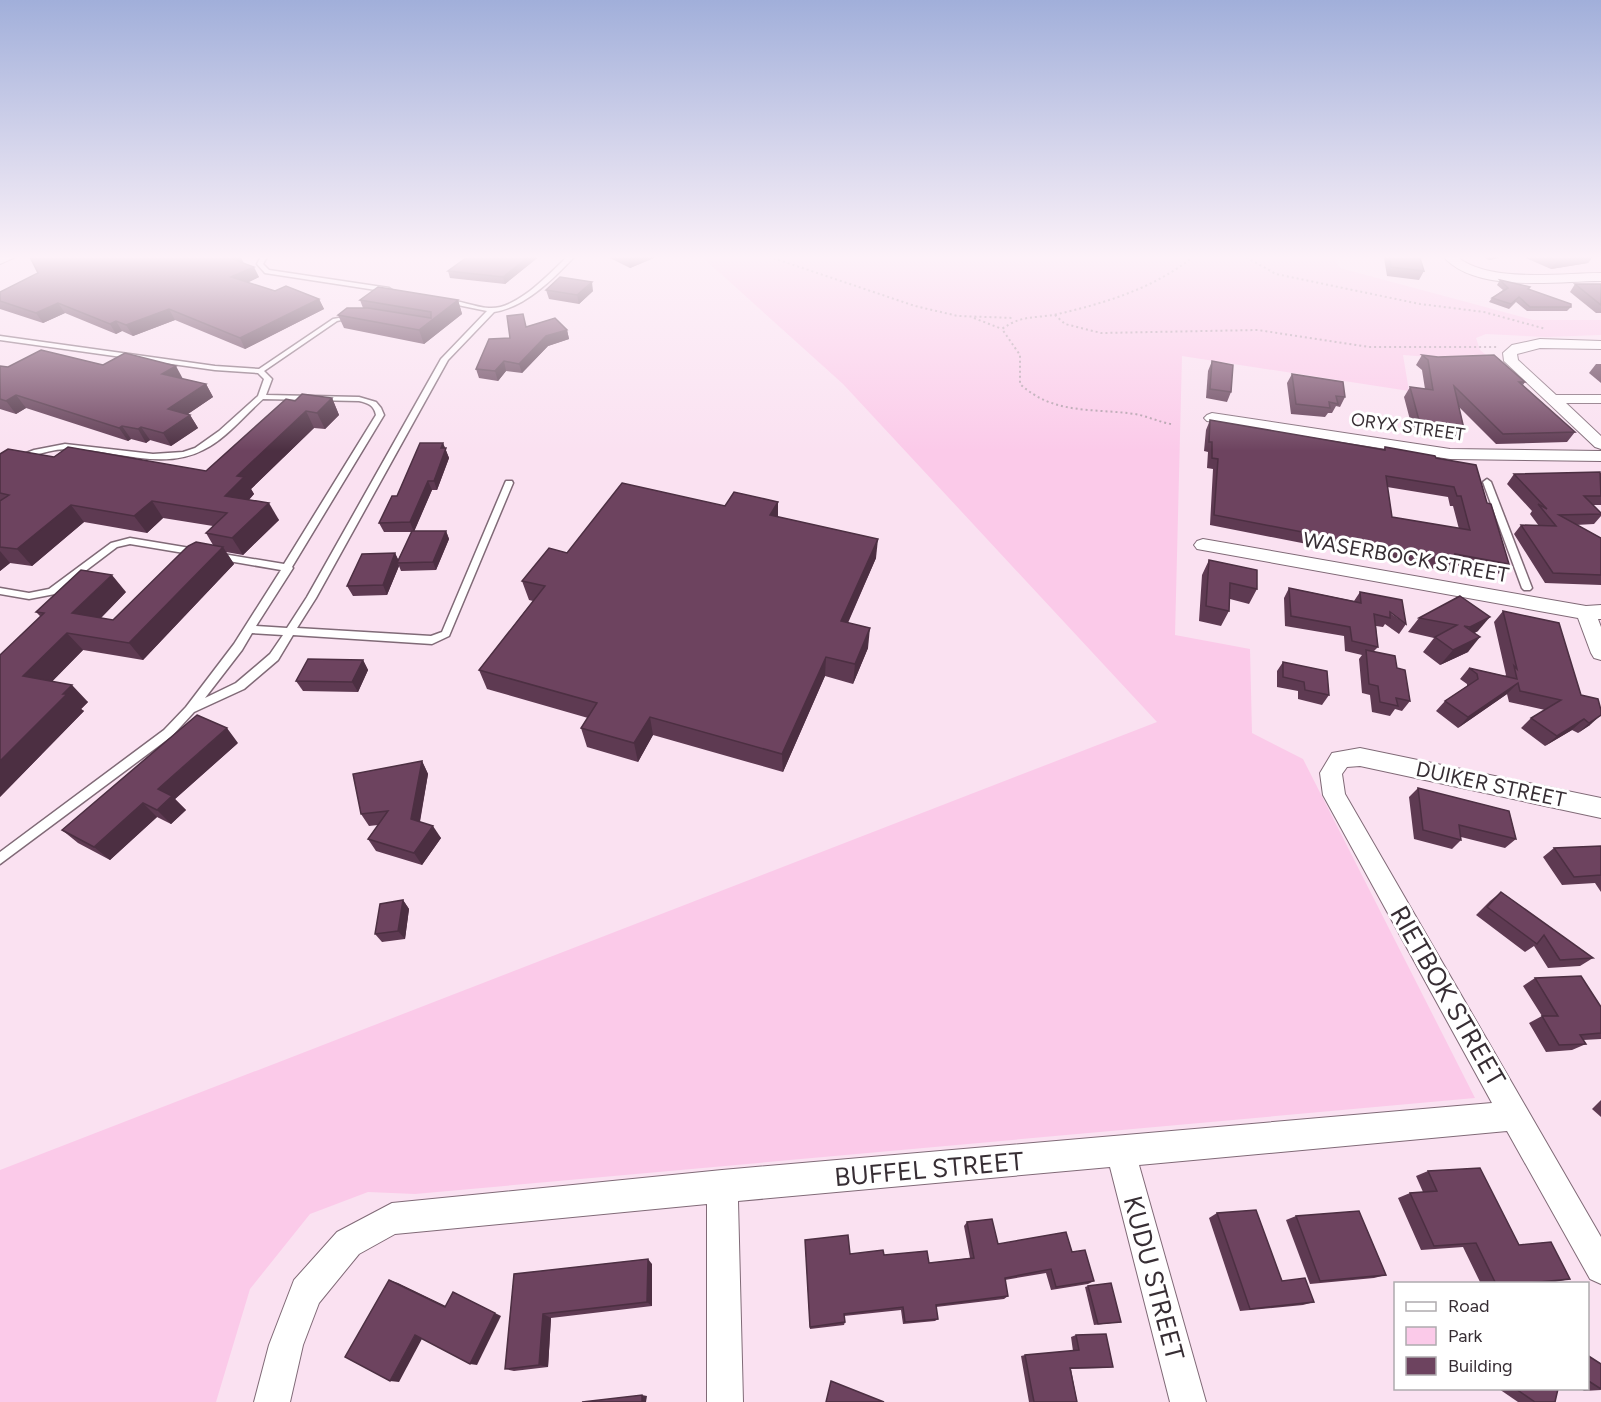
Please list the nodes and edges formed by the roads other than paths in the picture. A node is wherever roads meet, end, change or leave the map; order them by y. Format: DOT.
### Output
graph roads {
  1 [pos="334,320"];
  2 [pos="482,320"];
  3 [pos="0,338"];
  4 [pos="1601,345"];
  5 [pos="260,371"];
  6 [pos="261,397"];
  7 [pos="1553,399"];
  8 [pos="1601,399"];
  9 [pos="1212,418"];
  10 [pos="1601,444"];
  11 [pos="1601,456"];
  12 [pos="0,466"];
  13 [pos="1487,482"];
  14 [pos="509,483"];
  15 [pos="1203,545"];
  16 [pos="288,568"];
  17 [pos="0,591"];
  18 [pos="1529,595"];
  19 [pos="1593,613"];
  20 [pos="249,629"];
  21 [pos="290,632"];
  22 [pos="1601,653"];
  23 [pos="190,710"];
  24 [pos="1380,760"];
  25 [pos="1601,808"];
  26 [pos="0,860"];
  27 [pos="1516,1116"];
  28 [pos="1121,1153"];
  29 [pos="722,1185"];
  30 [pos="1601,1268"];
  31 [pos="272,1402"];
  32 [pos="725,1402"];
  33 [pos="1188,1402"];
  1 -- 5 [label="lane"];
  2 -- 21 [label="lane"];
  3 -- 5 [label="lane"];
  4 -- 7 [label="street"];
  5 -- 6 [label="lane"];
  6 -- 12 [label="lane"];
  6 -- 16 [label="lane"];
  7 -- 8 [label="street"];
  7 -- 10 [label="street"];
  9 -- 11 [label="street, ORYX STREET"];
  13 -- 18 [label="lane"];
  14 -- 21 [label="lane"];
  15 -- 18 [label="street, WASERBOCK STREET"];
  16 -- 17 [label="lane"];
  16 -- 20 [label="lane"];
  18 -- 19 [label="street, WASERBOCK STREET"];
  19 -- 22 [label="street"];
  20 -- 21 [label="lane"];
  20 -- 23 [label="lane"];
  21 -- 23 [label="lane"];
  23 -- 26 [label="lane"];
  24 -- 25 [label="street, DUIKER STREET"];
  24 -- 27 [label="street, RIETBOK STREET"];
  27 -- 28 [label="street, BUFFEL STREET"];
  27 -- 30 [label="street, RIETBOK STREET"];
  28 -- 29 [label="street, BUFFEL STREET"];
  28 -- 33 [label="street, KUDU STREET"];
  29 -- 31 [label="street, BUFFEL STREET"];
  29 -- 32 [label="street"];
}
